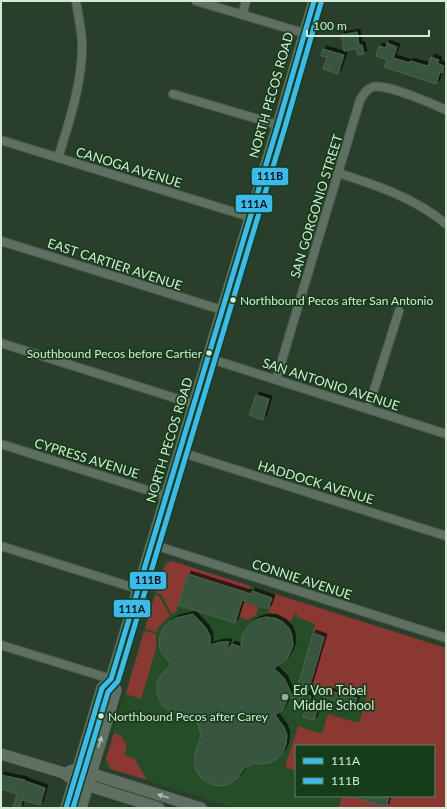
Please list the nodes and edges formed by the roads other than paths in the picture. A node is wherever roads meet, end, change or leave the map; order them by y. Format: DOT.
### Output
graph roads {
  1 [pos="76,1"];
  2 [pos="196,1"];
  3 [pos="246,1"];
  4 [pos="314,1"];
  5 [pos="242,15"];
  6 [pos="304,33"];
  7 [pos="173,94"];
  8 [pos="446,110"];
  9 [pos="278,125"];
  10 [pos="1,140"];
  11 [pos="58,158"];
  12 [pos="338,173"];
  13 [pos="250,217"];
  14 [pos="446,224"];
  15 [pos="1,241"];
  16 [pos="222,310"];
  17 [pos="399,311"];
  18 [pos="1,343"];
  19 [pos="208,358"];
  20 [pos="276,380"];
  21 [pos="194,404"];
  22 [pos="368,409"];
  23 [pos="446,434"];
  24 [pos="1,444"];
  25 [pos="180,452"];
  26 [pos="166,496"];
  27 [pos="446,536"];
  28 [pos="151,544"];
  29 [pos="1,546"];
  30 [pos="138,588"];
  31 [pos="446,638"];
  32 [pos="1,646"];
  33 [pos="111,679"];
  34 [pos="1,754"];
  35 [pos="77,769"];
  36 [pos="64,773"];
  37 [pos="91,774"];
  38 [pos="74,782"];
  39 [pos="87,786"];
  40 [pos="66,808"];
  41 [pos="80,808"];
  42 [pos="159,808"];
  43 [pos="200,808"];
  1 -- 11 [label="street"];
  2 -- 5 [label="street"];
  3 -- 5 [label="street"];
  4 -- 6 [label="main road, NORTH PECOS ROAD"];
  5 -- 6 [label="street"];
  6 -- 9 [label="main road, NORTH PECOS ROAD"];
  7 -- 9 [label="street"];
  8 -- 12 [label="street, SAN GORGONIO STREET"];
  9 -- 13 [label="main road, NORTH PECOS ROAD"];
  10 -- 11 [label="street, CANOGA AVENUE"];
  11 -- 13 [label="street, CANOGA AVENUE"];
  12 -- 14 [label="street"];
  12 -- 20 [label="street, SAN GORGONIO STREET"];
  13 -- 16 [label="main road, NORTH PECOS ROAD"];
  15 -- 16 [label="street, EAST CARTIER AVENUE"];
  16 -- 19 [label="main road, NORTH PECOS ROAD"];
  17 -- 22 [label="street"];
  18 -- 21 [label="street"];
  19 -- 20 [label="street, SAN ANTONIO AVENUE"];
  19 -- 21 [label="main road, NORTH PECOS ROAD"];
  20 -- 22 [label="street, SAN ANTONIO AVENUE"];
  21 -- 25 [label="main road, NORTH PECOS ROAD"];
  22 -- 23 [label="street, SAN ANTONIO AVENUE"];
  24 -- 26 [label="street, CYPRESS AVENUE"];
  25 -- 26 [label="main road, NORTH PECOS ROAD"];
  25 -- 27 [label="street, HADDOCK AVENUE"];
  26 -- 28 [label="main road, NORTH PECOS ROAD"];
  28 -- 30 [label="main road, NORTH PECOS ROAD"];
  28 -- 31 [label="street, CONNIE AVENUE"];
  29 -- 30 [label="street"];
  30 -- 33 [label="main road, NORTH PECOS ROAD"];
  32 -- 33 [label="street"];
  33 -- 35 [label="main road, NORTH PECOS ROAD"];
  37 -- 33 [label="main road, NORTH PECOS ROAD, one-way"];
  34 -- 36 [label="main road"];
  35 -- 36 [label="main road"];
  35 -- 37 [label="main road"];
  35 -- 38 [label="main road, NORTH PECOS ROAD"];
  36 -- 38 [label="main road"];
  37 -- 39 [label="main road, NORTH PECOS ROAD"];
  43 -- 37 [label="main road, one-way"];
  38 -- 39 [label="main road"];
  38 -- 40 [label="main road, NORTH PECOS ROAD"];
  39 -- 41 [label="main road, NORTH PECOS ROAD"];
  39 -- 42 [label="main road"];
}
